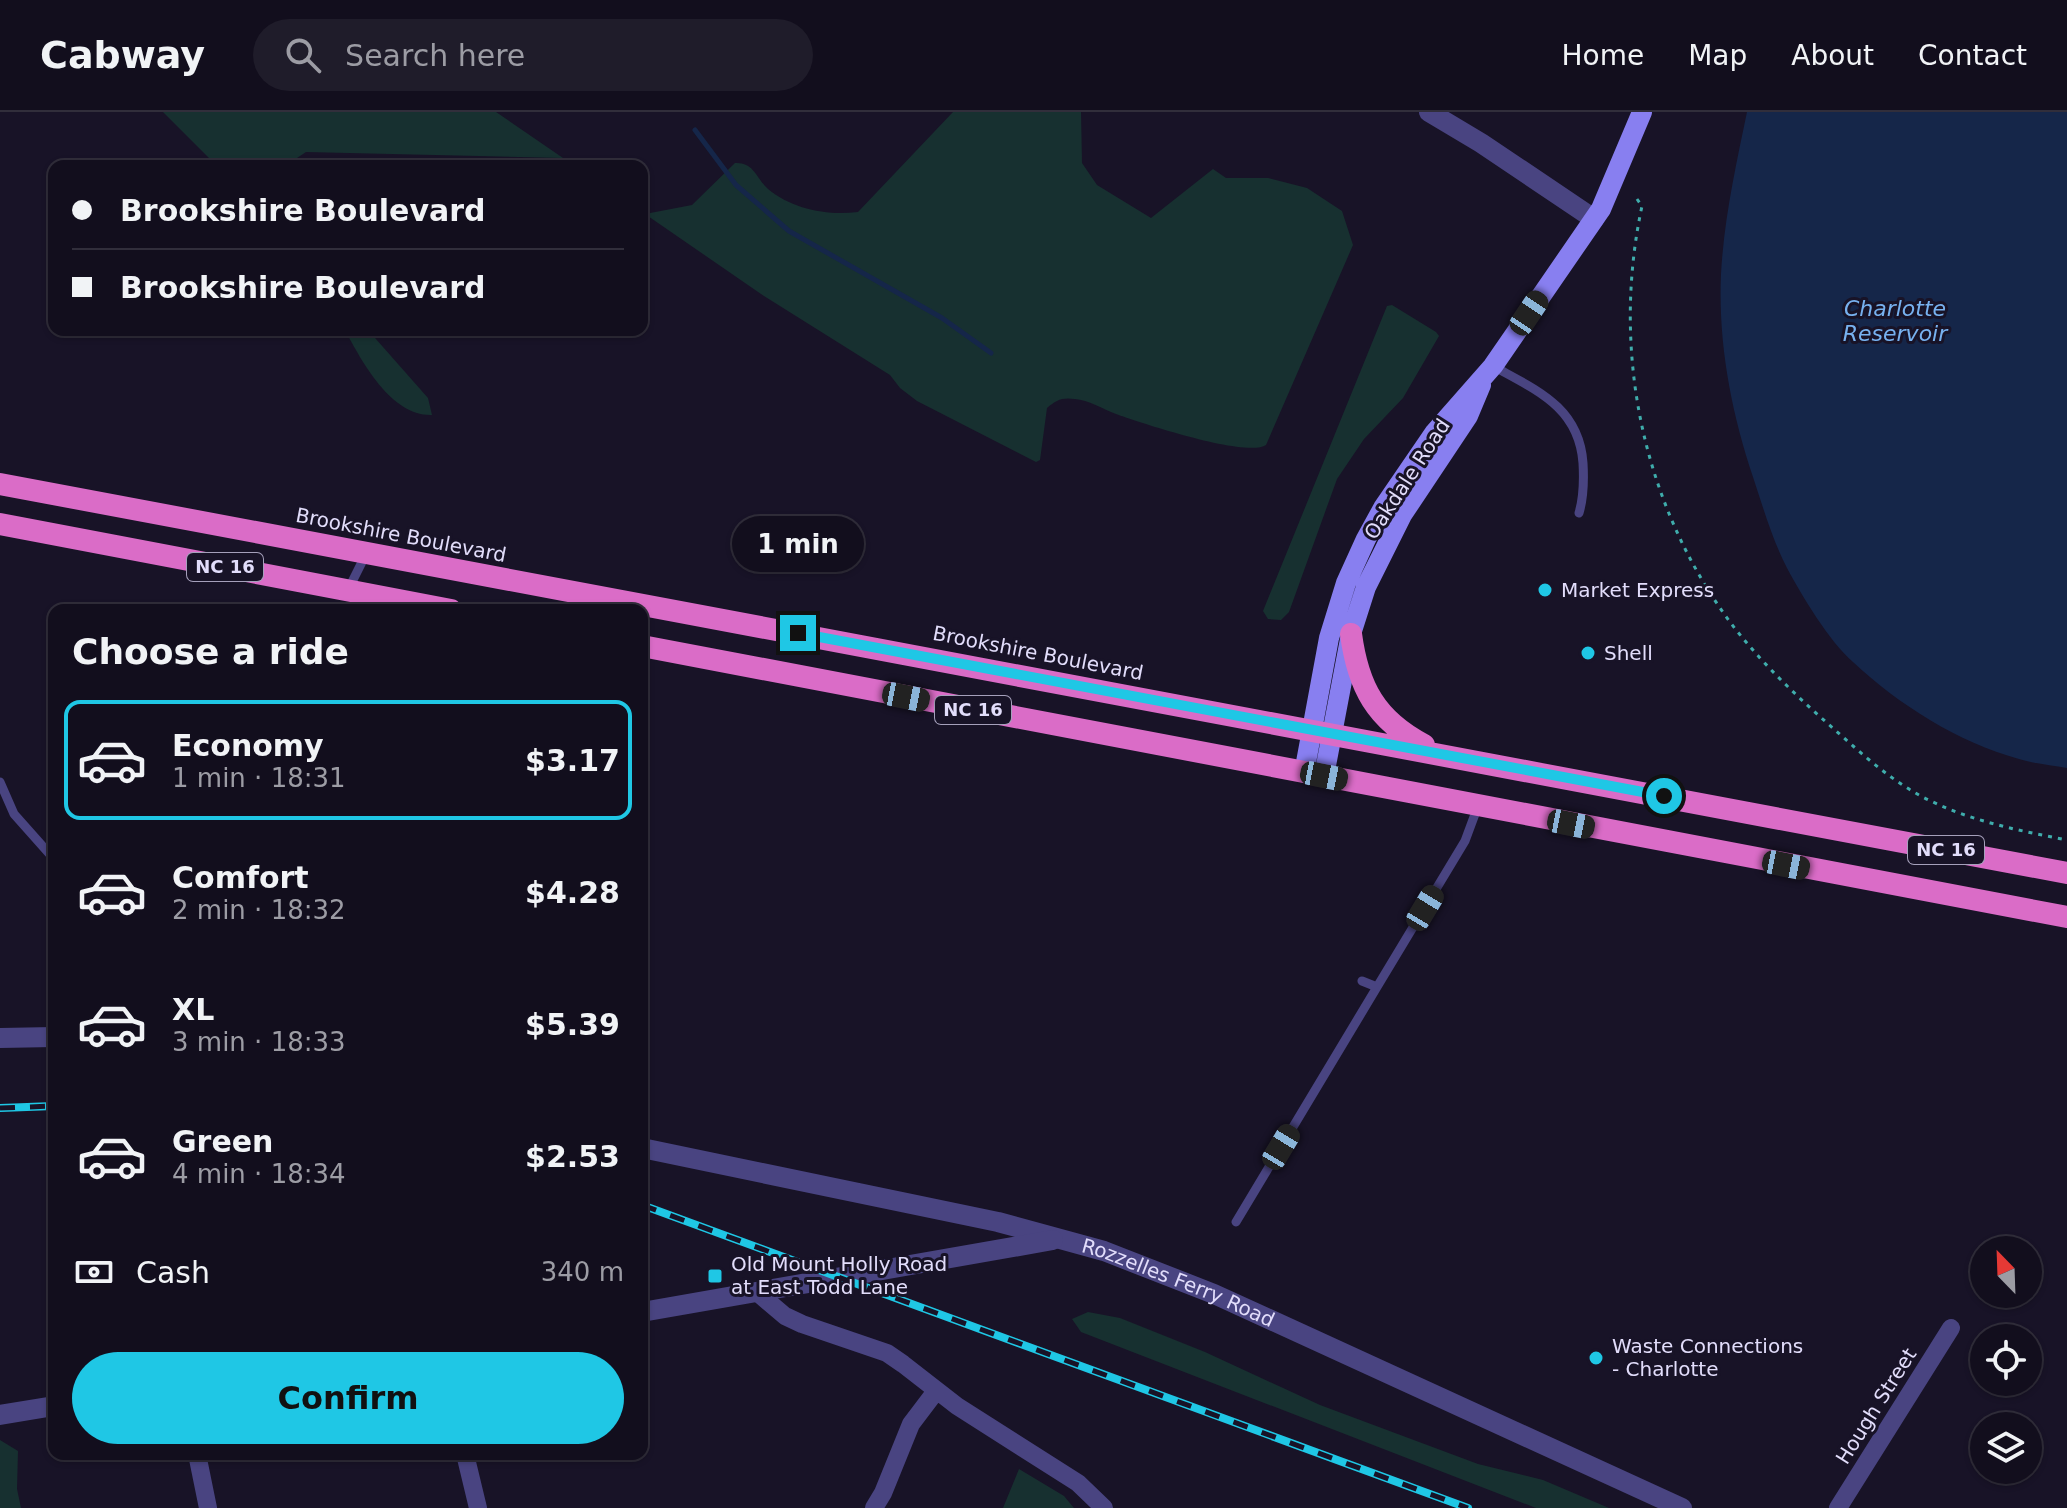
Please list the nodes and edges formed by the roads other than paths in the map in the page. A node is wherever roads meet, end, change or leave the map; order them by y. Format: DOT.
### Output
graph roads {
  1 [pos="1429,112"];
  2 [pos="1642,112"];
  3 [pos="1652,112"];
  4 [pos="1597,214"];
  5 [pos="1488,373"];
  6 [pos="0,484"];
  7 [pos="1579,513"];
  8 [pos="0,524"];
  9 [pos="366,554"];
  10 [pos="347,590"];
  11 [pos="420,604"];
  12 [pos="636,604"];
  13 [pos="648,606"];
  14 [pos="1351,634"];
  15 [pos="648,647"];
  16 [pos="1321,731"];
  17 [pos="1443,754"];
  18 [pos="1314,775"];
  19 [pos="0,782"];
  20 [pos="1478,806"];
  21 [pos="48,852"];
  22 [pos="2067,873"];
  23 [pos="2067,917"];
  24 [pos="1362,981"];
  25 [pos="1377,987"];
  26 [pos="48,1037"];
  27 [pos="0,1038"];
  28 [pos="648,1149"];
  29 [pos="1236,1222"];
  30 [pos="1061,1238"];
  31 [pos="758,1293"];
  32 [pos="648,1311"];
  33 [pos="1951,1328"];
  34 [pos="936,1391"];
  35 [pos="48,1407"];
  36 [pos="0,1415"];
  37 [pos="198,1460"];
  38 [pos="466,1460"];
  39 [pos="208,1508"];
  40 [pos="478,1508"];
  41 [pos="874,1508"];
  42 [pos="1104,1508"];
  43 [pos="1682,1508"];
  44 [pos="1838,1508"];
  1 -- 4 [label="street"];
  2 -- 4 [label="main road, Oakdale Road"];
  3 -- 4 [label="main road, Oakdale Road"];
  4 -- 5 [label="main road, Oakdale Road"];
  5 -- 7 [label="lane"];
  5 -- 14 [label="main road, Oakdale Road"];
  5 -- 16 [label="main road, Oakdale Road"];
  6 -- 9 [label="highway, Brookshire Boulevard / NC 16"];
  8 -- 10 [label="highway, NC 16"];
  9 -- 10 [label="lane"];
  9 -- 12 [label="highway, Brookshire Boulevard / NC 16"];
  10 -- 11 [label="highway, NC 16"];
  13 -- 16 [label="highway, Brookshire Boulevard / NC 16"];
  14 -- 16 [label="main road, Oakdale Road"];
  14 -- 17 [label="highway"];
  15 -- 18 [label="highway, NC 16"];
  16 -- 17 [label="highway, Brookshire Boulevard / NC 16"];
  16 -- 18 [label="main road, Oakdale Road"];
  17 -- 22 [label="highway, Brookshire Boulevard / NC 16"];
  18 -- 20 [label="highway, NC 16"];
  19 -- 21 [label="lane"];
  20 -- 23 [label="highway, NC 16"];
  20 -- 25 [label="lane"];
  24 -- 25 [label="lane"];
  25 -- 29 [label="lane"];
  26 -- 27 [label="street"];
  28 -- 30 [label="street, Rozzelles Ferry Road"];
  30 -- 31 [label="street"];
  30 -- 43 [label="street, Rozzelles Ferry Road"];
  31 -- 32 [label="street"];
  31 -- 34 [label="street"];
  33 -- 44 [label="street, Hough Street"];
  34 -- 41 [label="street"];
  34 -- 42 [label="street"];
  35 -- 36 [label="street"];
  37 -- 39 [label="street"];
  38 -- 40 [label="street"];
}
